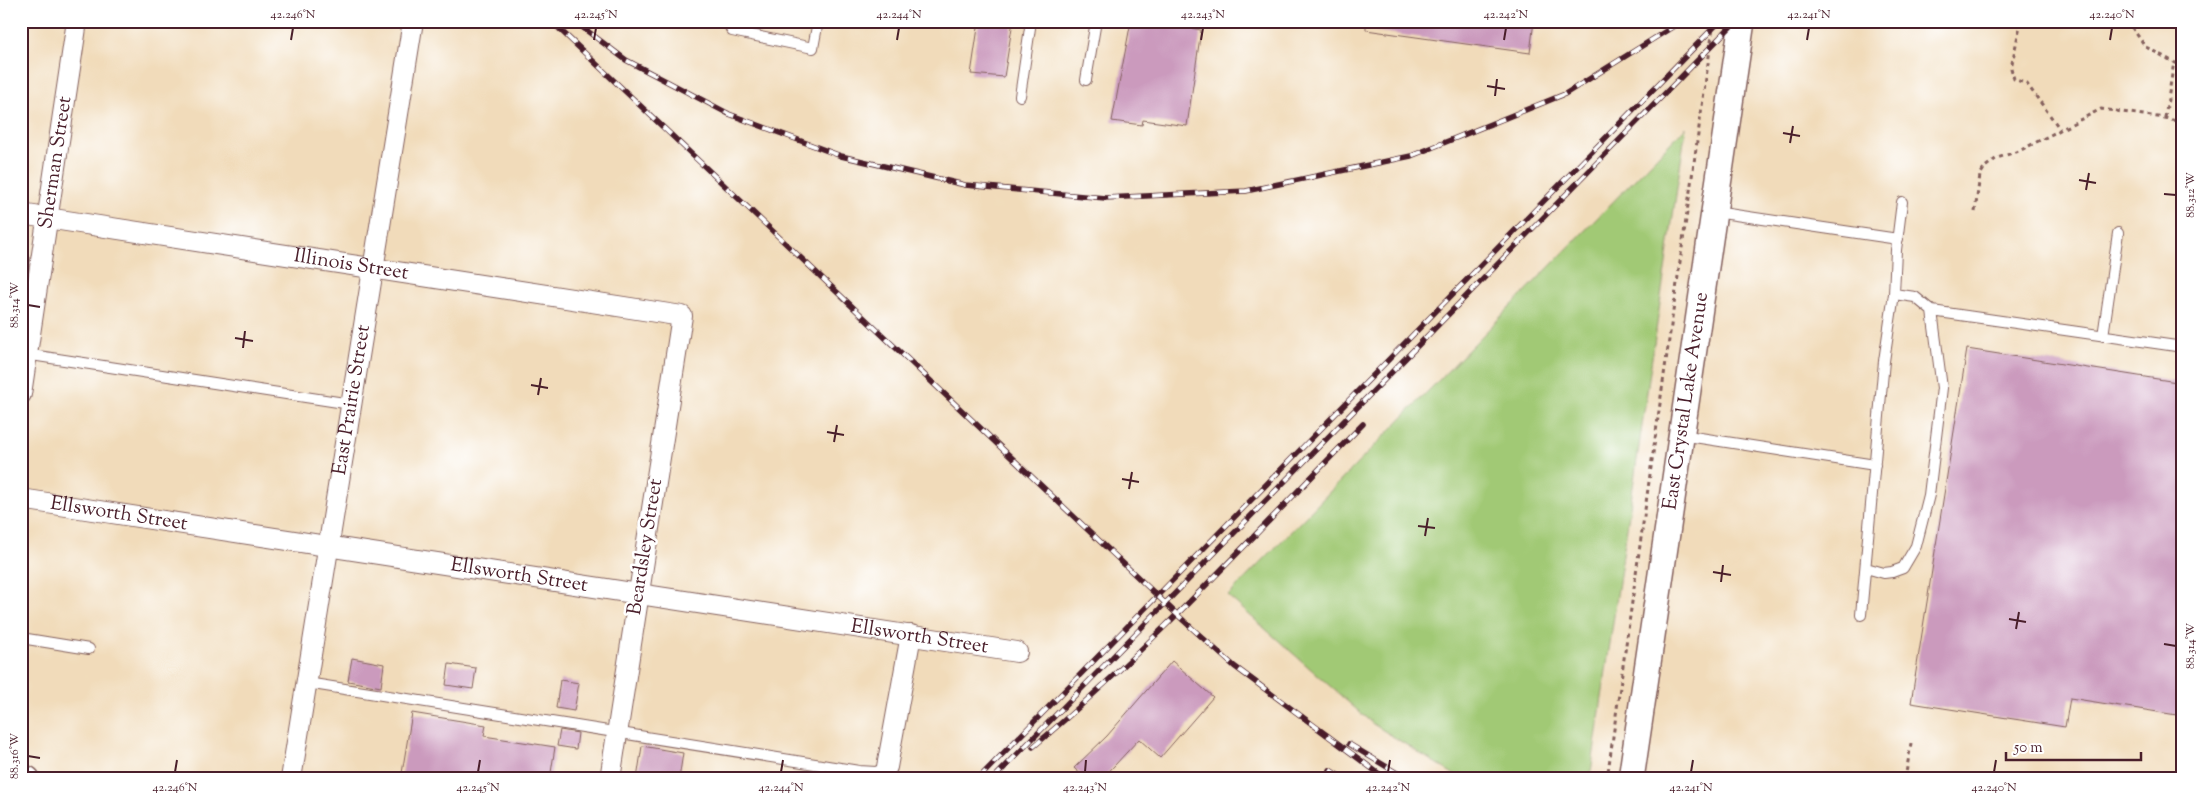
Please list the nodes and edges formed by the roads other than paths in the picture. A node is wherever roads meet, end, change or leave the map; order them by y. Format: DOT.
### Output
graph roads {
  1 [pos="78,21"];
  2 [pos="413,21"];
  3 [pos="727,21"];
  4 [pos="818,21"];
  5 [pos="1031,21"];
  6 [pos="1096,21"];
  7 [pos="1742,21"];
  8 [pos="1086,80"];
  9 [pos="1020,96"];
  10 [pos="1902,202"];
  11 [pos="1715,212"];
  12 [pos="21,214"];
  13 [pos="49,218"];
  14 [pos="2118,233"];
  15 [pos="1898,239"];
  16 [pos="372,268"];
  17 [pos="1894,294"];
  18 [pos="1932,312"];
  19 [pos="682,316"];
  20 [pos="2103,336"];
  21 [pos="2183,347"];
  22 [pos="24,354"];
  23 [pos="21,394"];
  24 [pos="351,404"];
  25 [pos="1681,435"];
  26 [pos="1875,465"];
  27 [pos="21,499"];
  28 [pos="329,546"];
  29 [pos="1866,568"];
  30 [pos="638,594"];
  31 [pos="1861,615"];
  32 [pos="911,636"];
  33 [pos="21,638"];
  34 [pos="89,649"];
  35 [pos="1017,652"];
  36 [pos="307,683"];
  37 [pos="617,731"];
  38 [pos="887,768"];
  39 [pos="2183,768"];
  40 [pos="21,778"];
  41 [pos="27,779"];
  42 [pos="291,779"];
  43 [pos="610,779"];
  44 [pos="1631,779"];
  45 [pos="2181,779"];
  1 -- 13 [label="street, Sherman Street"];
  2 -- 16 [label="street, East Prairie Street"];
  3 -- 4 [label="lane"];
  5 -- 9 [label="lane"];
  6 -- 8 [label="lane"];
  7 -- 11 [label="street, East Crystal Lake Avenue"];
  10 -- 15 [label="lane"];
  11 -- 15 [label="lane"];
  11 -- 25 [label="street, East Crystal Lake Avenue"];
  12 -- 13 [label="street, Illinois Street"];
  13 -- 16 [label="street, Illinois Street"];
  13 -- 22 [label="street, Sherman Street"];
  14 -- 20 [label="lane"];
  15 -- 17 [label="lane"];
  16 -- 19 [label="street, Illinois Street"];
  16 -- 24 [label="street, East Prairie Street"];
  17 -- 18 [label="lane"];
  17 -- 26 [label="lane"];
  18 -- 20 [label="lane"];
  18 -- 29 [label="lane"];
  19 -- 30 [label="street, Beardsley Street"];
  20 -- 21 [label="lane"];
  22 -- 23 [label="street, Sherman Street"];
  22 -- 24 [label="lane"];
  24 -- 28 [label="street, East Prairie Street"];
  25 -- 26 [label="lane"];
  25 -- 44 [label="street, East Crystal Lake Avenue"];
  26 -- 29 [label="lane"];
  27 -- 28 [label="street, Ellsworth Street"];
  28 -- 30 [label="street, Ellsworth Street"];
  28 -- 36 [label="street, East Prairie Street"];
  29 -- 31 [label="lane"];
  30 -- 32 [label="street, Ellsworth Street"];
  30 -- 37 [label="street, Beardsley Street"];
  32 -- 35 [label="street, Ellsworth Street"];
  32 -- 38 [label="street"];
  33 -- 34 [label="lane"];
  36 -- 37 [label="lane"];
  36 -- 42 [label="street, East Prairie Street"];
  37 -- 38 [label="lane"];
  37 -- 43 [label="street, Beardsley Street"];
  39 -- 45 [label="lane"];
  40 -- 41 [label="street"];
}
